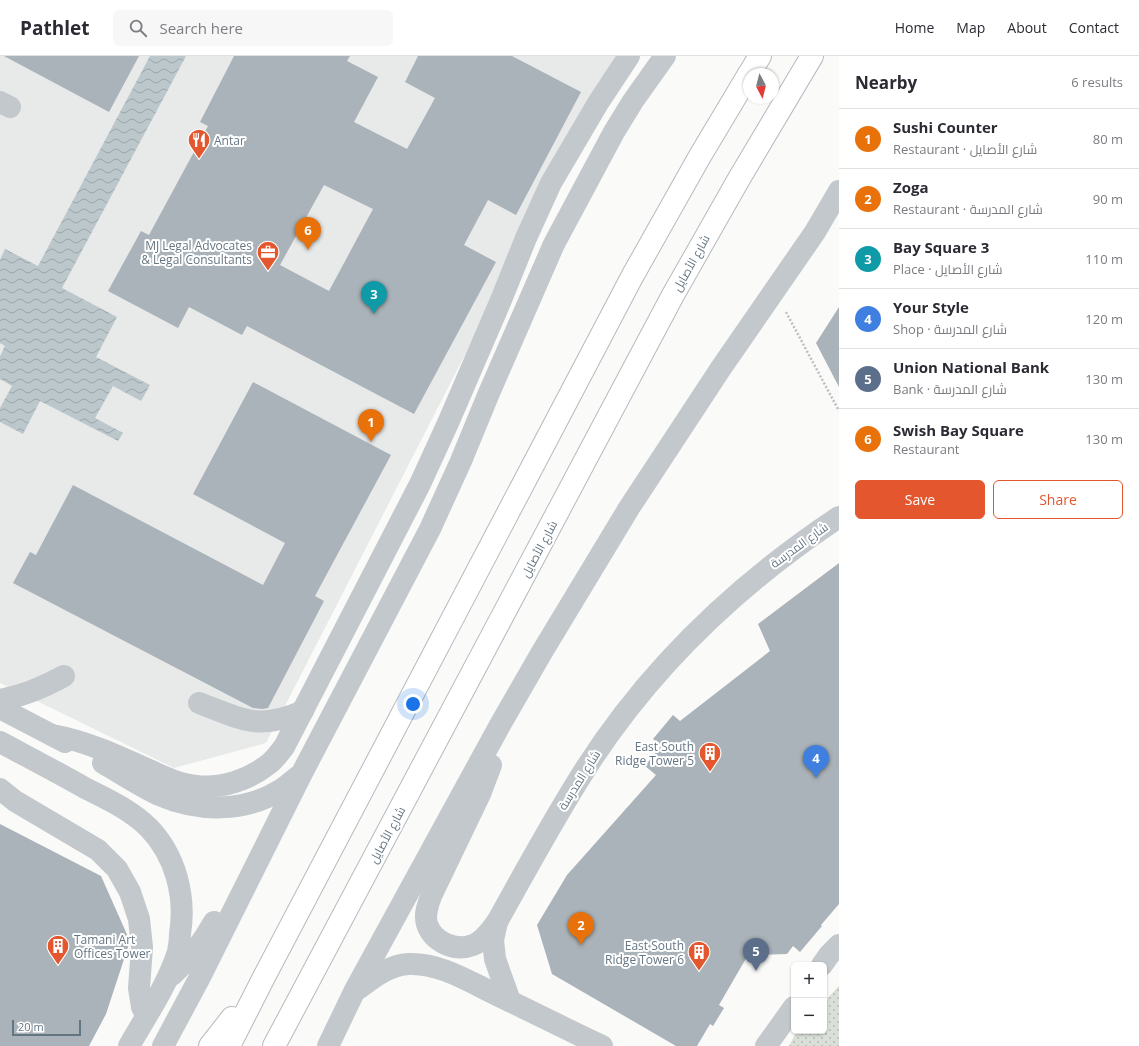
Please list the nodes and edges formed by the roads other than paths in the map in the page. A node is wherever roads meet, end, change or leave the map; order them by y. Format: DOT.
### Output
graph roads {
  1 [pos="629,56"];
  2 [pos="665,56"];
  3 [pos="760,56"];
  4 [pos="812,56"];
  5 [pos="753,68"];
  6 [pos="743,84"];
  7 [pos="839,191"];
  8 [pos="839,209"];
  9 [pos="529,231"];
  10 [pos="815,232"];
  11 [pos="554,244"];
  12 [pos="839,517"];
  13 [pos="64,676"];
  14 [pos="0,700"];
  15 [pos="199,703"];
  16 [pos="0,708"];
  17 [pos="303,712"];
  18 [pos="500,725"];
  19 [pos="52,735"];
  20 [pos="0,742"];
  21 [pos="302,773"];
  22 [pos="0,789"];
  23 [pos="264,850"];
  24 [pos="497,922"];
  25 [pos="839,945"];
  26 [pos="824,962"];
  27 [pos="264,977"];
  28 [pos="167,979"];
  29 [pos="355,990"];
  30 [pos="510,1001"];
  31 [pos="294,1010"];
  32 [pos="791,1011"];
  33 [pos="146,1015"];
  34 [pos="129,1046"];
  35 [pos="163,1046"];
  36 [pos="210,1046"];
  37 [pos="229,1046"];
  38 [pos="274,1046"];
  39 [pos="283,1046"];
  40 [pos="328,1046"];
  41 [pos="602,1046"];
  42 [pos="766,1046"];
  1 -- 9 [label="street"];
  2 -- 11 [label="street"];
  3 -- 5 [label="main road"];
  4 -- 31 [label="main road, شارع الأصايل"];
  6 -- 27 [label="main road"];
  7 -- 10 [label="street"];
  8 -- 10 [label="street"];
  9 -- 11 [label="street"];
  9 -- 17 [label="street"];
  10 -- 18 [label="street"];
  11 -- 21 [label="street"];
  12 -- 24 [label="street, شارع المدرسة"];
  13 -- 14 [label="street"];
  15 -- 17 [label="street"];
  16 -- 19 [label="street"];
  17 -- 19 [label="street"];
  18 -- 24 [label="street"];
  18 -- 29 [label="street"];
  19 -- 21 [label="street"];
  20 -- 28 [label="street"];
  21 -- 23 [label="street"];
  22 -- 33 [label="street"];
  23 -- 28 [label="street"];
  23 -- 35 [label="street"];
  24 -- 30 [label="street, شارع المدرسة"];
  25 -- 26 [label="street"];
  27 -- 36 [label="main road"];
  27 -- 37 [label="main road"];
  28 -- 33 [label="street"];
  29 -- 30 [label="street"];
  29 -- 40 [label="street"];
  30 -- 41 [label="street"];
  31 -- 38 [label="main road, شارع الأصايل"];
  31 -- 39 [label="main road"];
  32 -- 42 [label="street"];
  33 -- 34 [label="street"];
}
